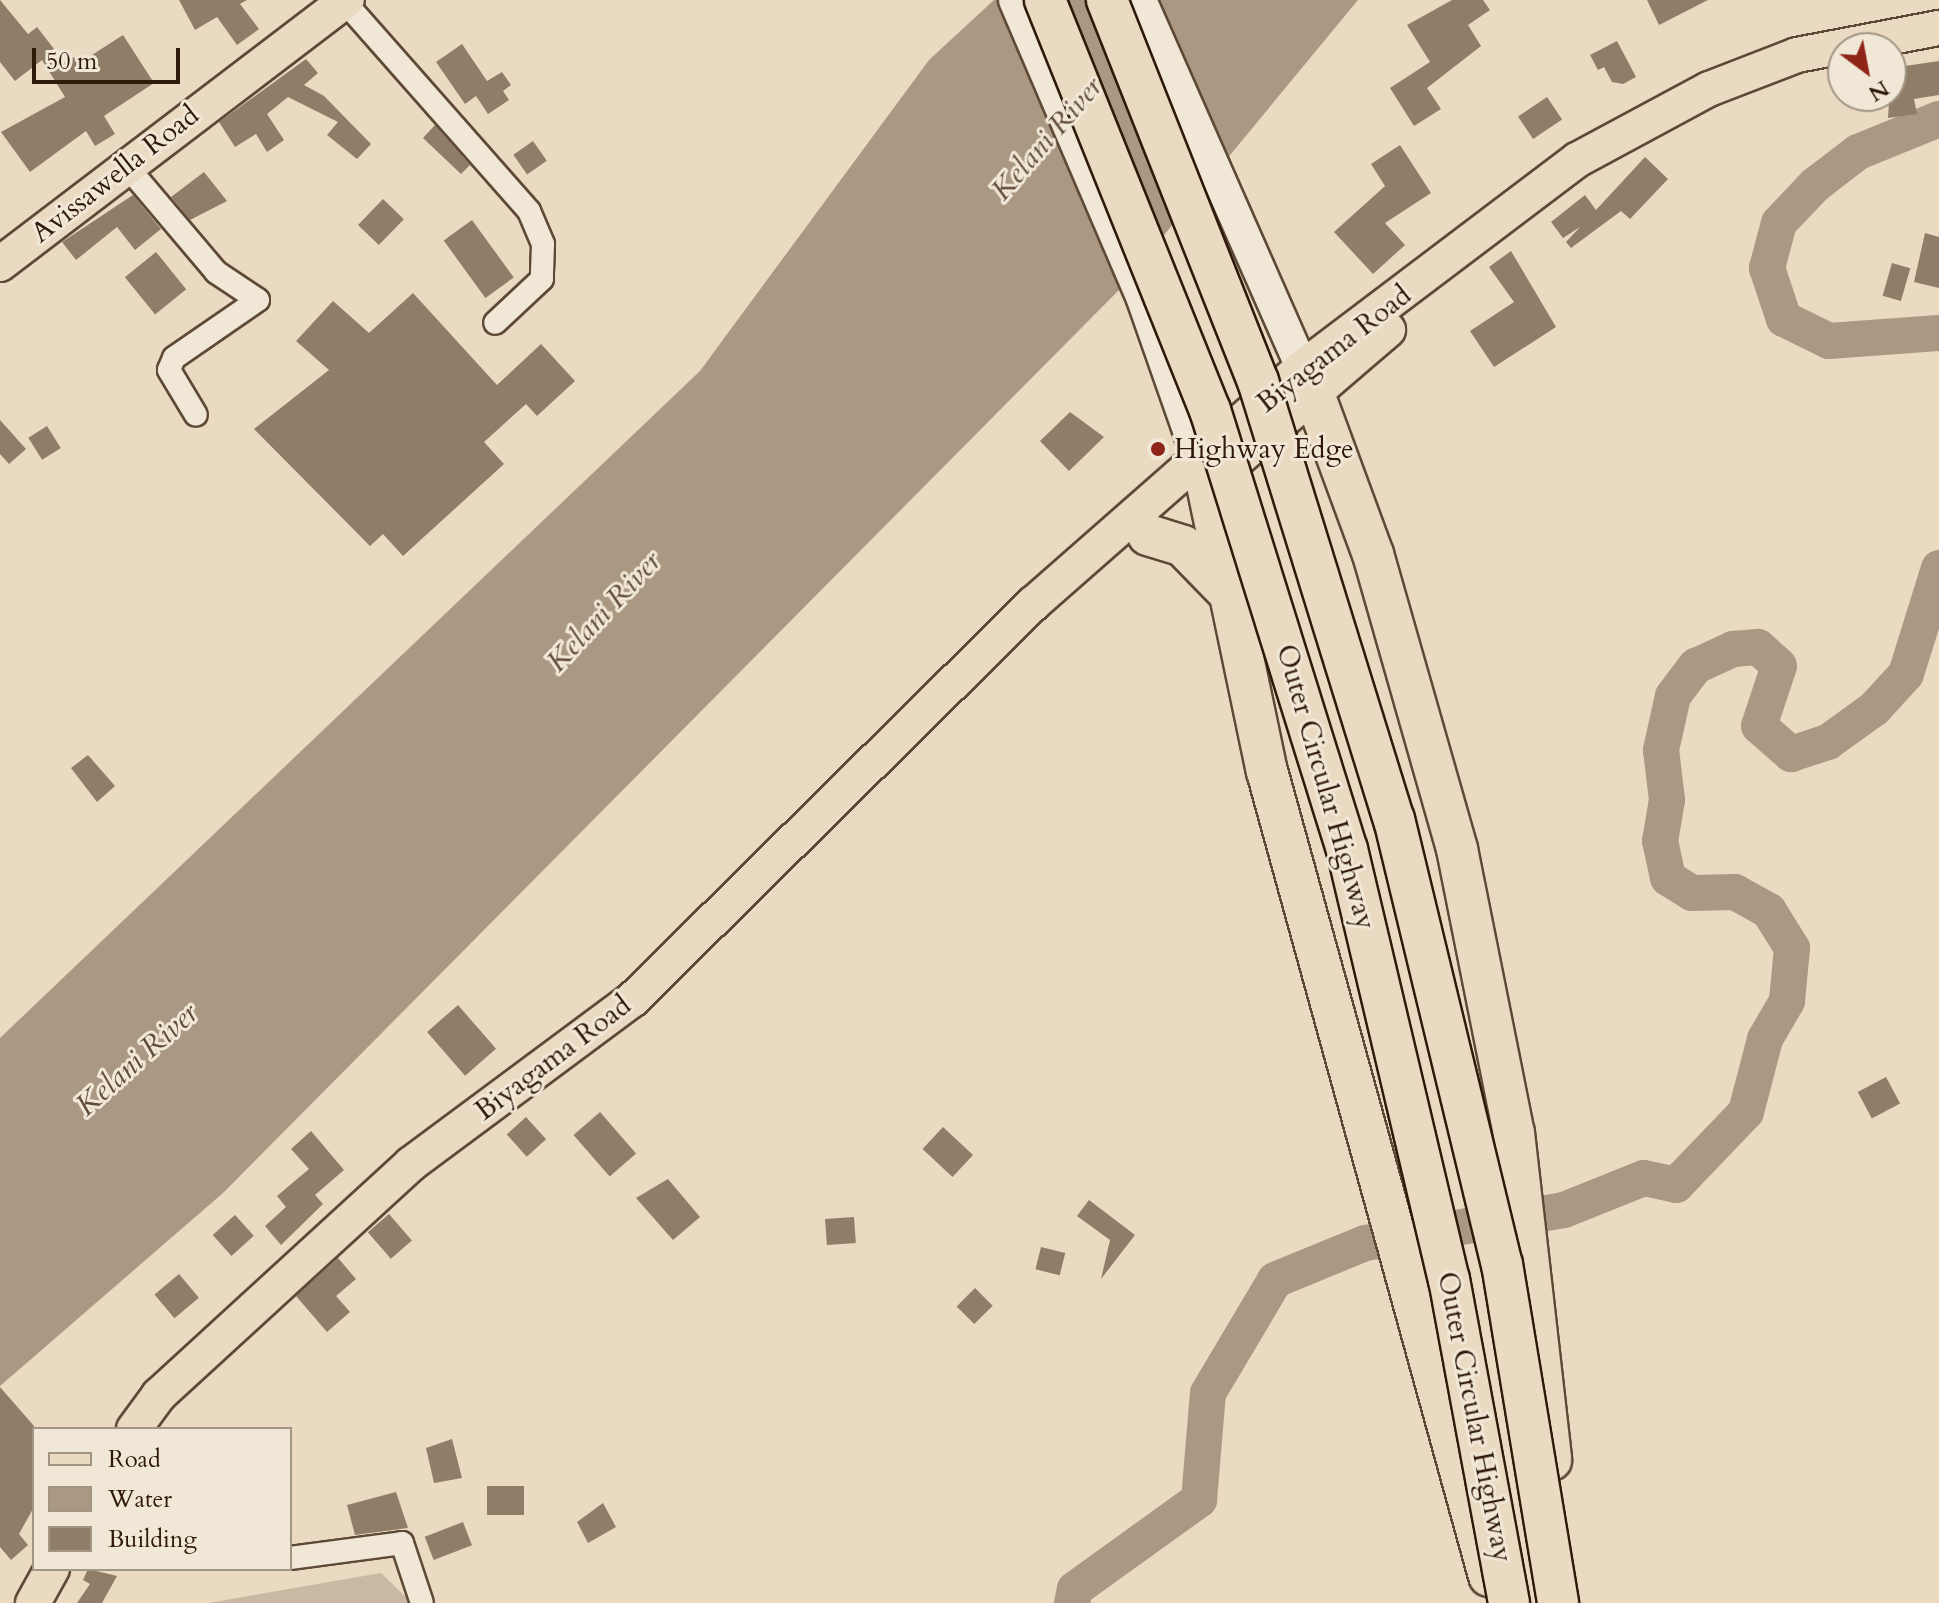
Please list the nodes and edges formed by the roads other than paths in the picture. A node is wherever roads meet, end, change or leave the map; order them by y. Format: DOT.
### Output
graph roads {
  1 [pos="1015,0"];
  2 [pos="1045,0"];
  3 [pos="1107,0"];
  4 [pos="1140,0"];
  5 [pos="345,1"];
  6 [pos="1939,28"];
  7 [pos="124,163"];
  8 [pos="0,264"];
  9 [pos="495,323"];
  10 [pos="1308,381"];
  11 [pos="196,415"];
  12 [pos="1204,472"];
  13 [pos="1148,535"];
  14 [pos="1225,589"];
  15 [pos="964,676"];
  16 [pos="135,1427"];
  17 [pos="292,1558"];
  18 [pos="51,1571"];
  19 [pos="33,1603"];
  20 [pos="422,1603"];
  21 [pos="1497,1603"];
  22 [pos="1509,1603"];
  23 [pos="1561,1603"];
  1 -- 12 [label="street"];
  2 -- 22 [label="highway, Outer Circular Highway, bridge"];
  3 -- 23 [label="highway, Outer Circular Highway, bridge"];
  4 -- 10 [label="street"];
  5 -- 7 [label="main road, Avissawella Road"];
  5 -- 9 [label="street"];
  6 -- 10 [label="main road, Biyagama Road"];
  7 -- 8 [label="main road, Avissawella Road"];
  7 -- 11 [label="street"];
  10 -- 12 [label="main road, Biyagama Road"];
  10 -- 23 [label="highway"];
  12 -- 13 [label="main road, Biyagama Road"];
  12 -- 14 [label="highway"];
  12 -- 15 [label="main road, Biyagama Road"];
  13 -- 14 [label="highway"];
  13 -- 15 [label="main road, Biyagama Road"];
  14 -- 21 [label="highway"];
  15 -- 16 [label="main road, Biyagama Road"];
  17 -- 20 [label="street"];
  18 -- 19 [label="main road"];
}
